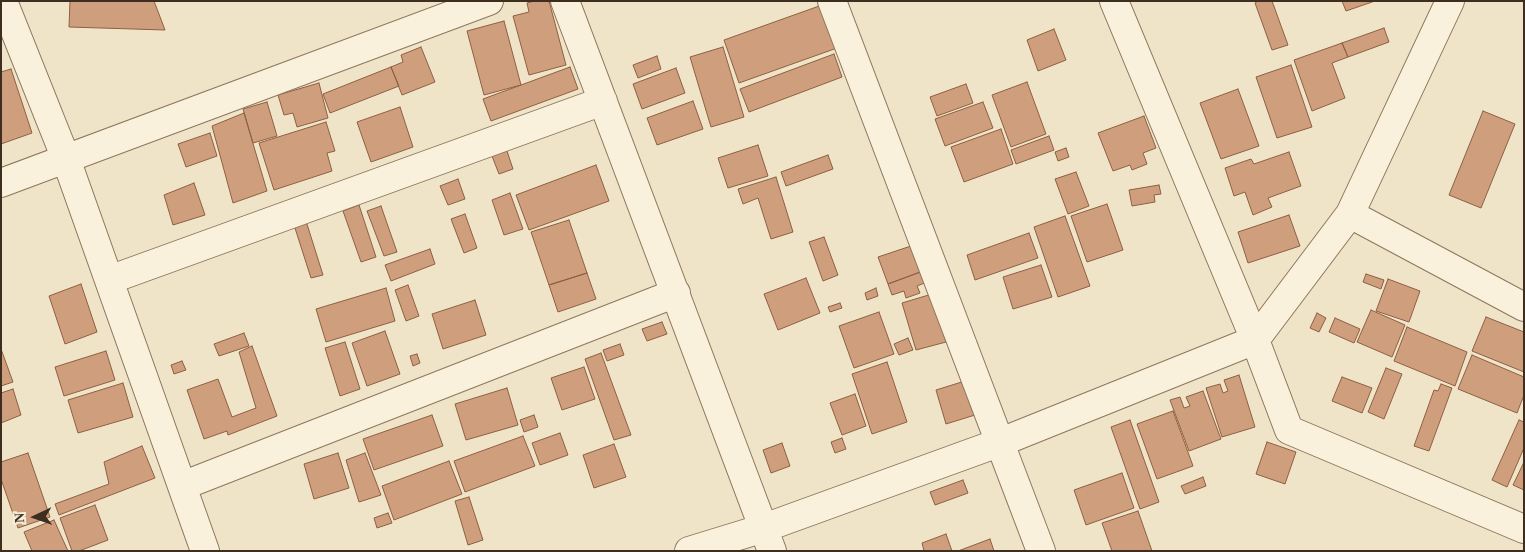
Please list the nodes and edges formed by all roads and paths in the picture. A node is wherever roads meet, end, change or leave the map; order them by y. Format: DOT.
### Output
graph roads {
  1 [pos="3,1"];
  2 [pos="489,1"];
  3 [pos="565,1"];
  4 [pos="832,1"];
  5 [pos="1114,1"];
  6 [pos="1450,1"];
  7 [pos="603,100"];
  8 [pos="66,159"];
  9 [pos="1,183"];
  10 [pos="1350,214"];
  11 [pos="109,280"];
  12 [pos="676,293"];
  13 [pos="1524,307"];
  14 [pos="1255,340"];
  15 [pos="1001,442"];
  16 [pos="182,486"];
  17 [pos="1524,529"];
  18 [pos="768,540"];
  19 [pos="205,551"];
  20 [pos="689,551"];
  21 [pos="1041,551"];
  1 -- 8 [label="street"];
  2 -- 8 [label="street"];
  3 -- 7 [label="street"];
  4 -- 15 [label="street"];
  5 -- 14 [label="street"];
  6 -- 10 [label="street"];
  7 -- 11 [label="street"];
  7 -- 12 [label="street"];
  8 -- 9 [label="street"];
  8 -- 11 [label="street"];
  10 -- 13 [label="street"];
  10 -- 14 [label="street"];
  11 -- 16 [label="street"];
  12 -- 16 [label="street"];
  12 -- 18 [label="street"];
  14 -- 15 [label="street"];
  14 -- 17 [label="street"];
  15 -- 18 [label="street"];
  15 -- 21 [label="street"];
  16 -- 19 [label="street"];
  18 -- 20 [label="street"];
}
